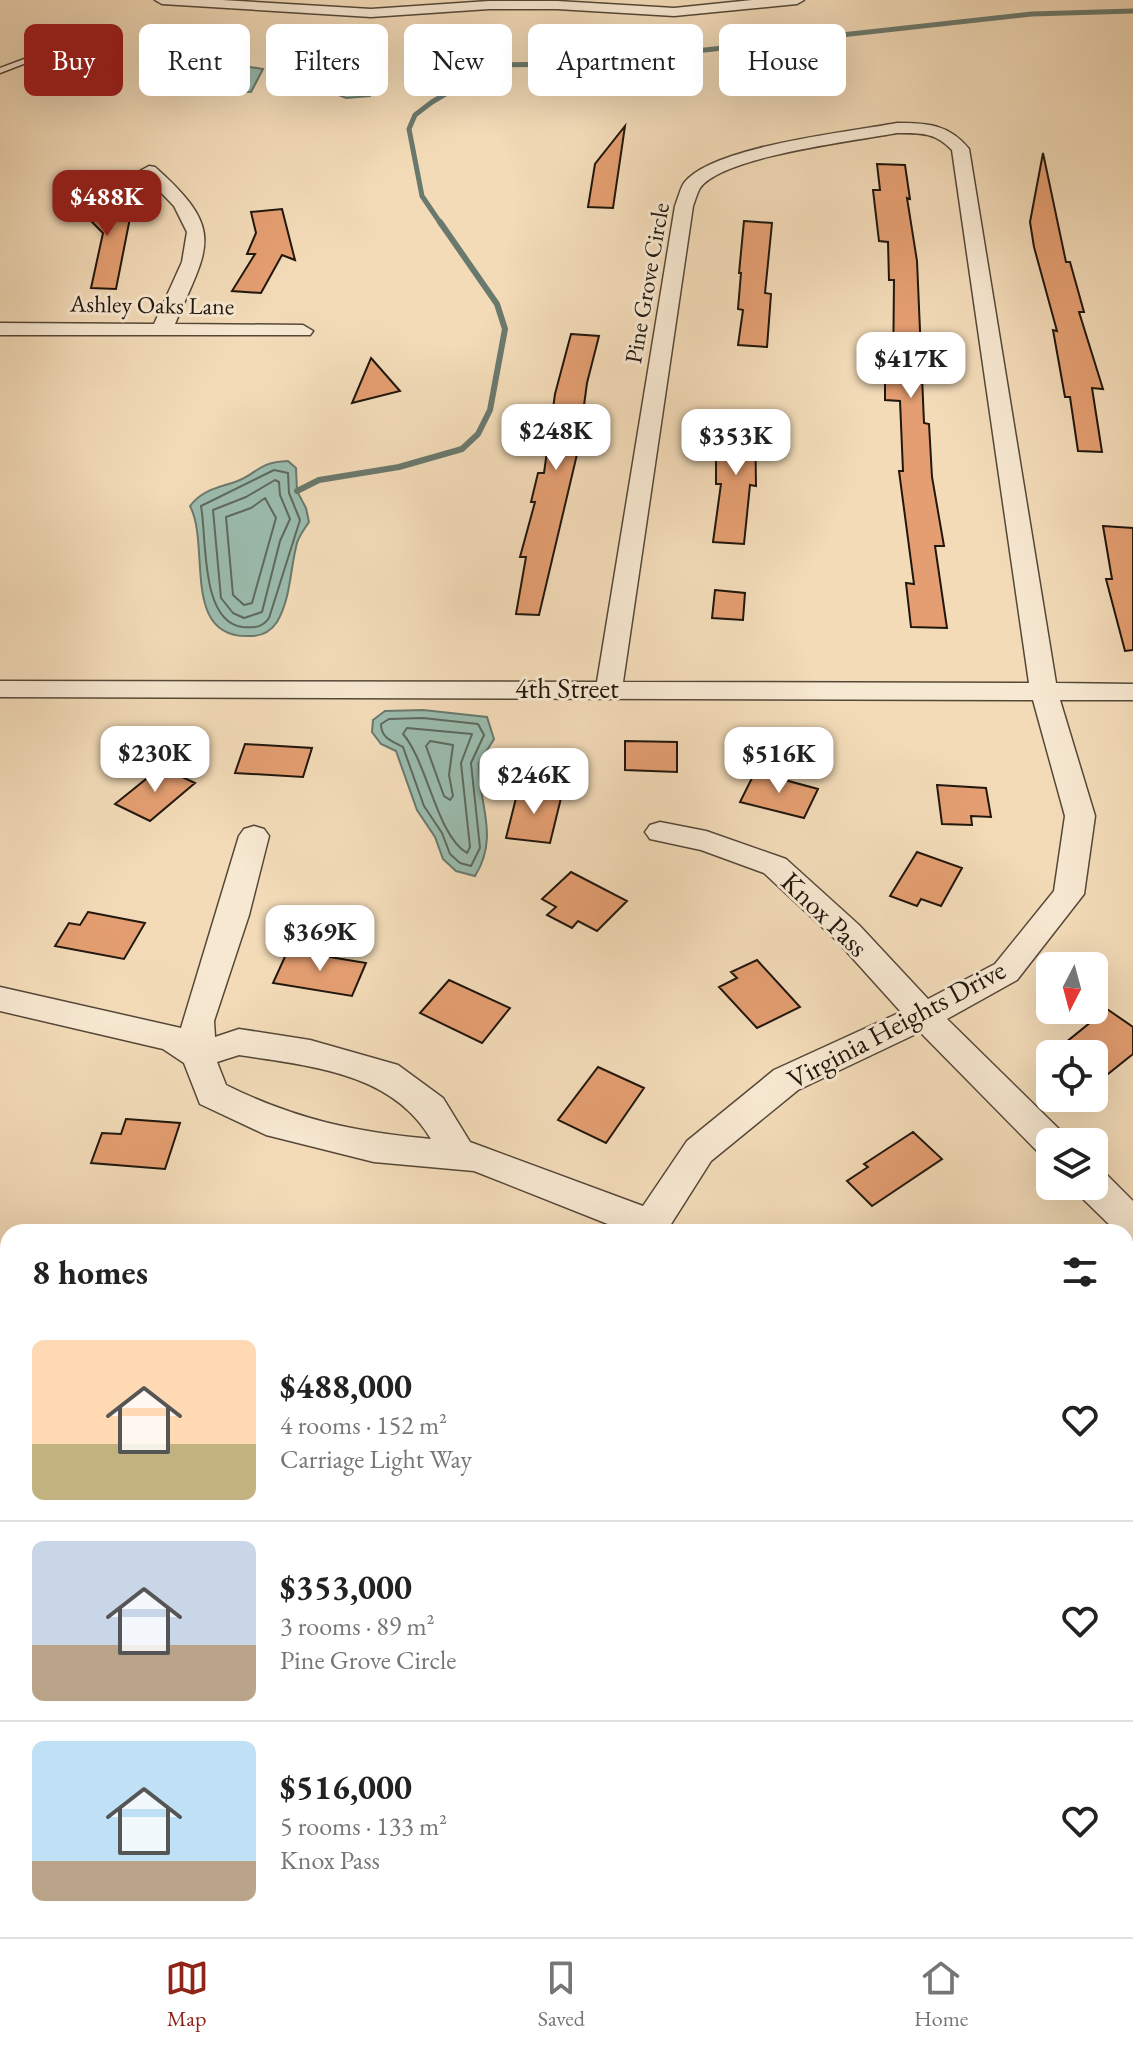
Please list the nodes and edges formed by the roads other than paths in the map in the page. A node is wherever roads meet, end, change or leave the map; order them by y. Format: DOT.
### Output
graph roads {
  1 [pos="162,0"];
  2 [pos="797,0"];
  3 [pos="559,2"];
  4 [pos="24,62"];
  5 [pos="0,71"];
  6 [pos="957,119"];
  7 [pos="936,131"];
  8 [pos="149,171"];
  9 [pos="0,329"];
  10 [pos="162,330"];
  11 [pos="303,331"];
  12 [pos="609,688"];
  13 [pos="0,689"];
  14 [pos="1044,692"];
  15 [pos="1133,692"];
  16 [pos="660,832"];
  17 [pos="254,836"];
  18 [pos="0,999"];
  19 [pos="924,1016"];
  20 [pos="198,1055"];
  21 [pos="1036,1128"];
  22 [pos="459,1155"];
  23 [pos="1108,1200"];
  24 [pos="638,1224"];
  25 [pos="651,1224"];
  26 [pos="1133,1224"];
  1 -- 3 [label="street"];
  2 -- 3 [label="street"];
  4 -- 5 [label="lane"];
  6 -- 7 [label="street"];
  7 -- 12 [label="street, Pine Grove Circle"];
  7 -- 14 [label="street"];
  8 -- 10 [label="street"];
  9 -- 10 [label="street, Ashley Oaks Lane"];
  10 -- 11 [label="street, Ashley Oaks Lane"];
  12 -- 13 [label="street, 4th Street"];
  12 -- 14 [label="street, 4th Street"];
  14 -- 15 [label="street, 4th Street"];
  14 -- 19 [label="street, Virginia Heights Drive"];
  16 -- 19 [label="street, Knox Pass"];
  17 -- 20 [label="street"];
  18 -- 20 [label="street"];
  19 -- 21 [label="street, Knox Pass"];
  19 -- 25 [label="street, Virginia Heights Drive"];
  20 -- 22 [label="street"];
  20 -- 22 [label="street"];
  22 -- 24 [label="street"];
  23 -- 26 [label="street"];
}
